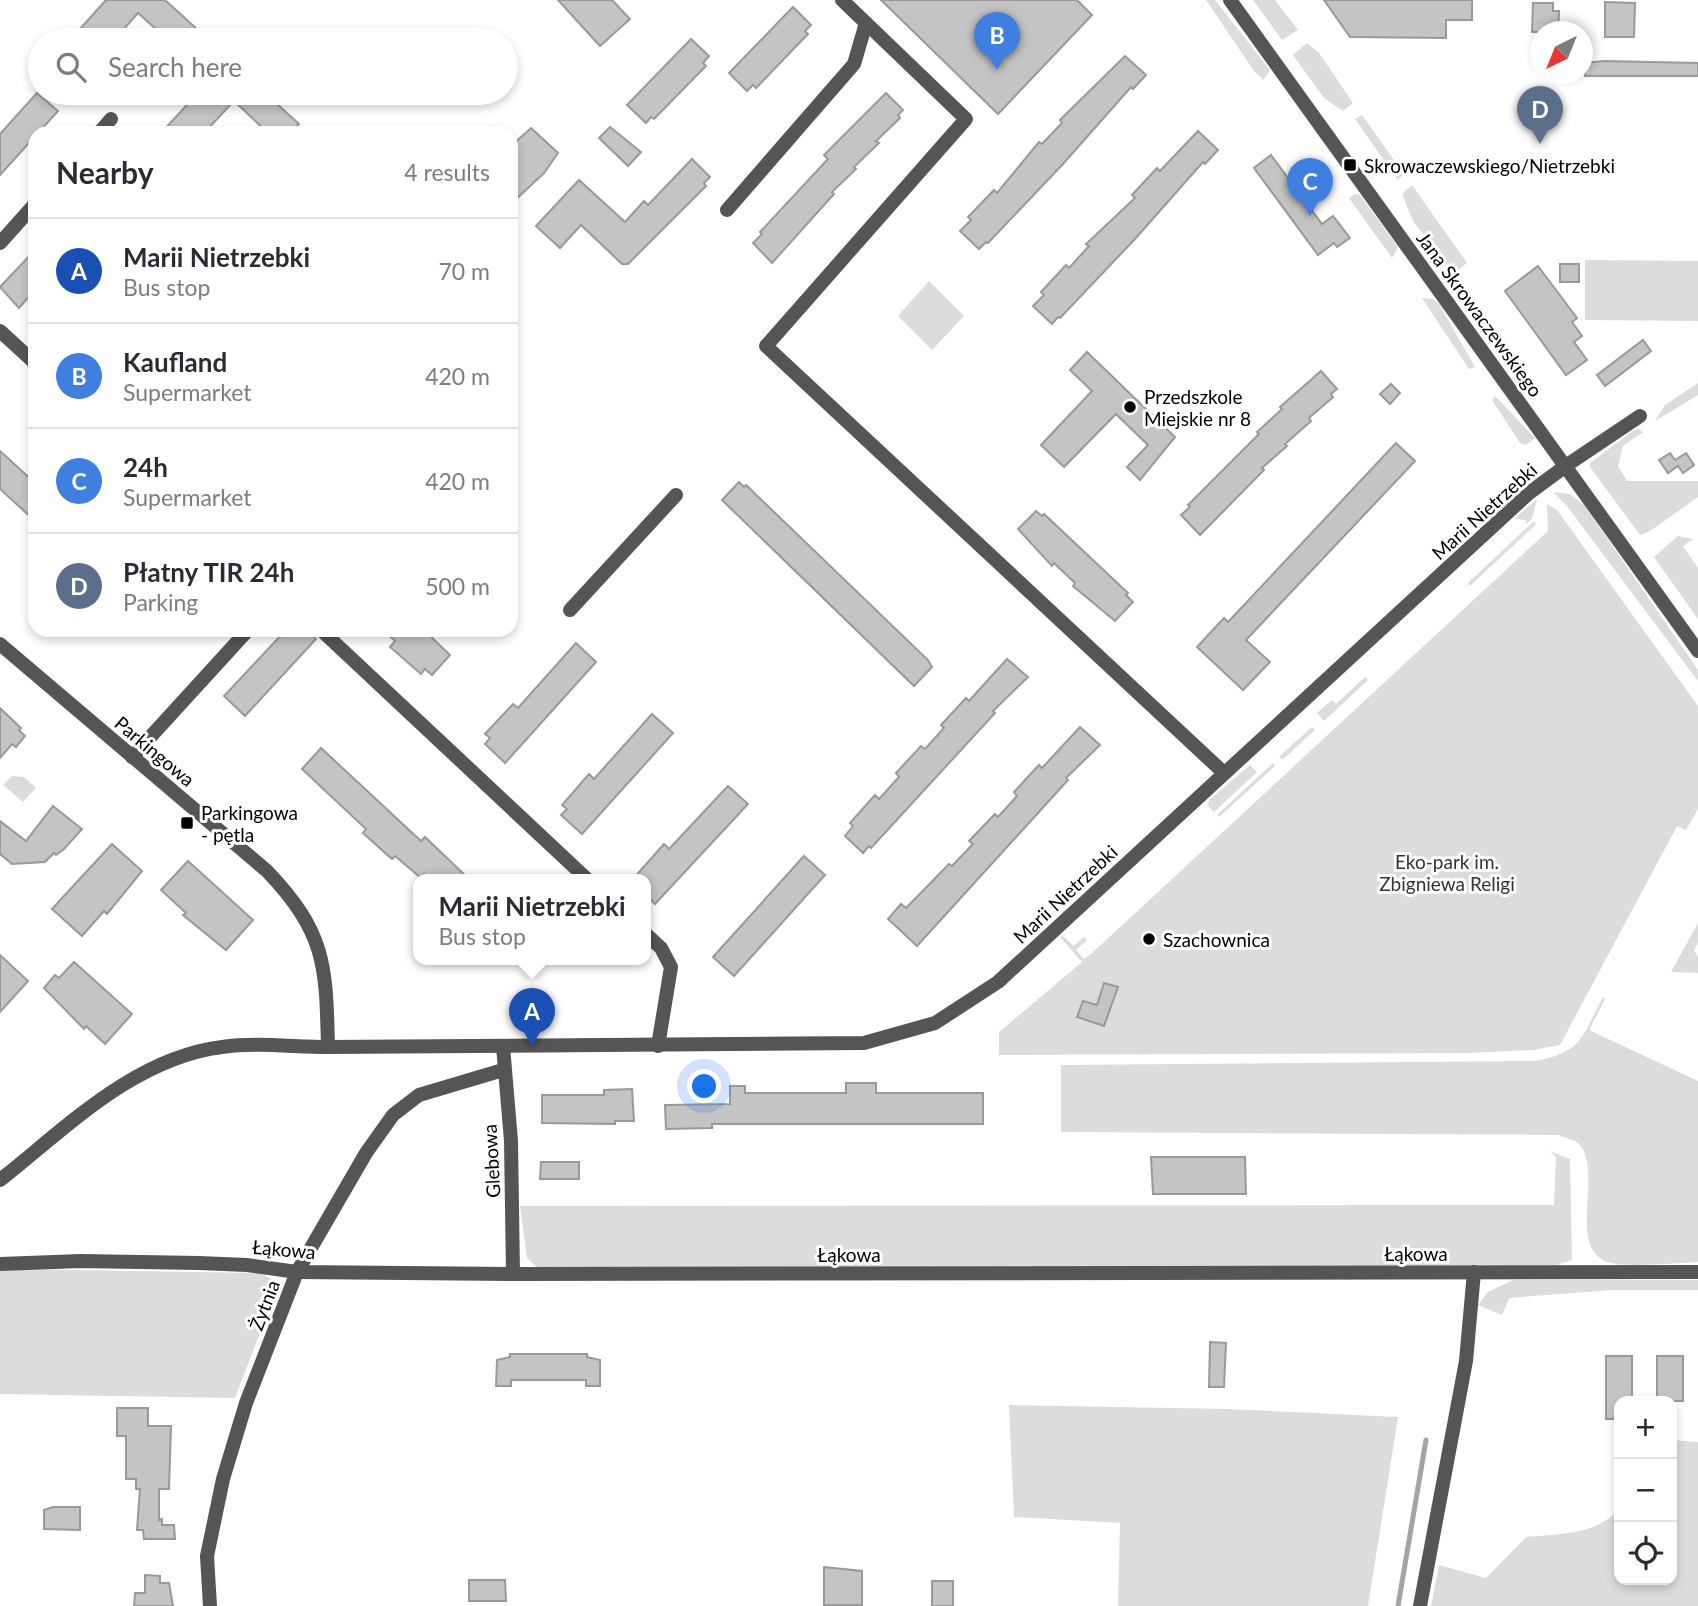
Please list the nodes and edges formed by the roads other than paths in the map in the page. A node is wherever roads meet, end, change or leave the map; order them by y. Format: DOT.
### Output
graph roads {
  1 [pos="842,0"];
  2 [pos="1230,0"];
  3 [pos="866,23"];
  4 [pos="111,119"];
  5 [pos="105,126"];
  6 [pos="727,210"];
  7 [pos="28,212"];
  8 [pos="0,243"];
  9 [pos="0,331"];
  10 [pos="28,357"];
  11 [pos="1640,416"];
  12 [pos="1567,465"];
  13 [pos="676,495"];
  14 [pos="570,610"];
  15 [pos="242,637"];
  16 [pos="328,637"];
  17 [pos="0,644"];
  18 [pos="1698,651"];
  19 [pos="132,757"];
  20 [pos="1224,773"];
  21 [pos="582,874"];
  22 [pos="651,939"];
  23 [pos="503,1046"];
  24 [pos="658,1046"];
  25 [pos="328,1047"];
  26 [pos="503,1070"];
  27 [pos="0,1180"];
  28 [pos="0,1264"];
  29 [pos="297,1272"];
  30 [pos="1474,1272"];
  31 [pos="1698,1272"];
  32 [pos="513,1274"];
  33 [pos="210,1606"];
  34 [pos="1420,1606"];
  1 -- 3 [label="street"];
  2 -- 12 [label="street, Jana Skrowaczewskiego"];
  3 -- 6 [label="street"];
  3 -- 20 [label="street"];
  4 -- 5 [label="street"];
  7 -- 8 [label="street"];
  9 -- 10 [label="street"];
  11 -- 12 [label="street, Marii Nietrzebki"];
  12 -- 18 [label="street, Jana Skrowaczewskiego"];
  12 -- 20 [label="street, Marii Nietrzebki"];
  13 -- 14 [label="street"];
  15 -- 19 [label="street"];
  16 -- 21 [label="street"];
  17 -- 19 [label="street, Parkingowa"];
  19 -- 25 [label="street, Parkingowa"];
  20 -- 24 [label="street, Marii Nietrzebki"];
  22 -- 24 [label="street"];
  23 -- 24 [label="street, Marii Nietrzebki"];
  23 -- 25 [label="street, Marii Nietrzebki"];
  23 -- 26 [label="street, Glebowa"];
  25 -- 27 [label="street, Marii Nietrzebki"];
  26 -- 29 [label="street, Żytnia"];
  26 -- 32 [label="street, Glebowa"];
  28 -- 29 [label="street, Łąkowa"];
  29 -- 32 [label="street, Łąkowa"];
  29 -- 33 [label="street, Żytnia"];
  30 -- 31 [label="street, Łąkowa"];
  30 -- 32 [label="street, Łąkowa"];
  30 -- 34 [label="street"];
}
